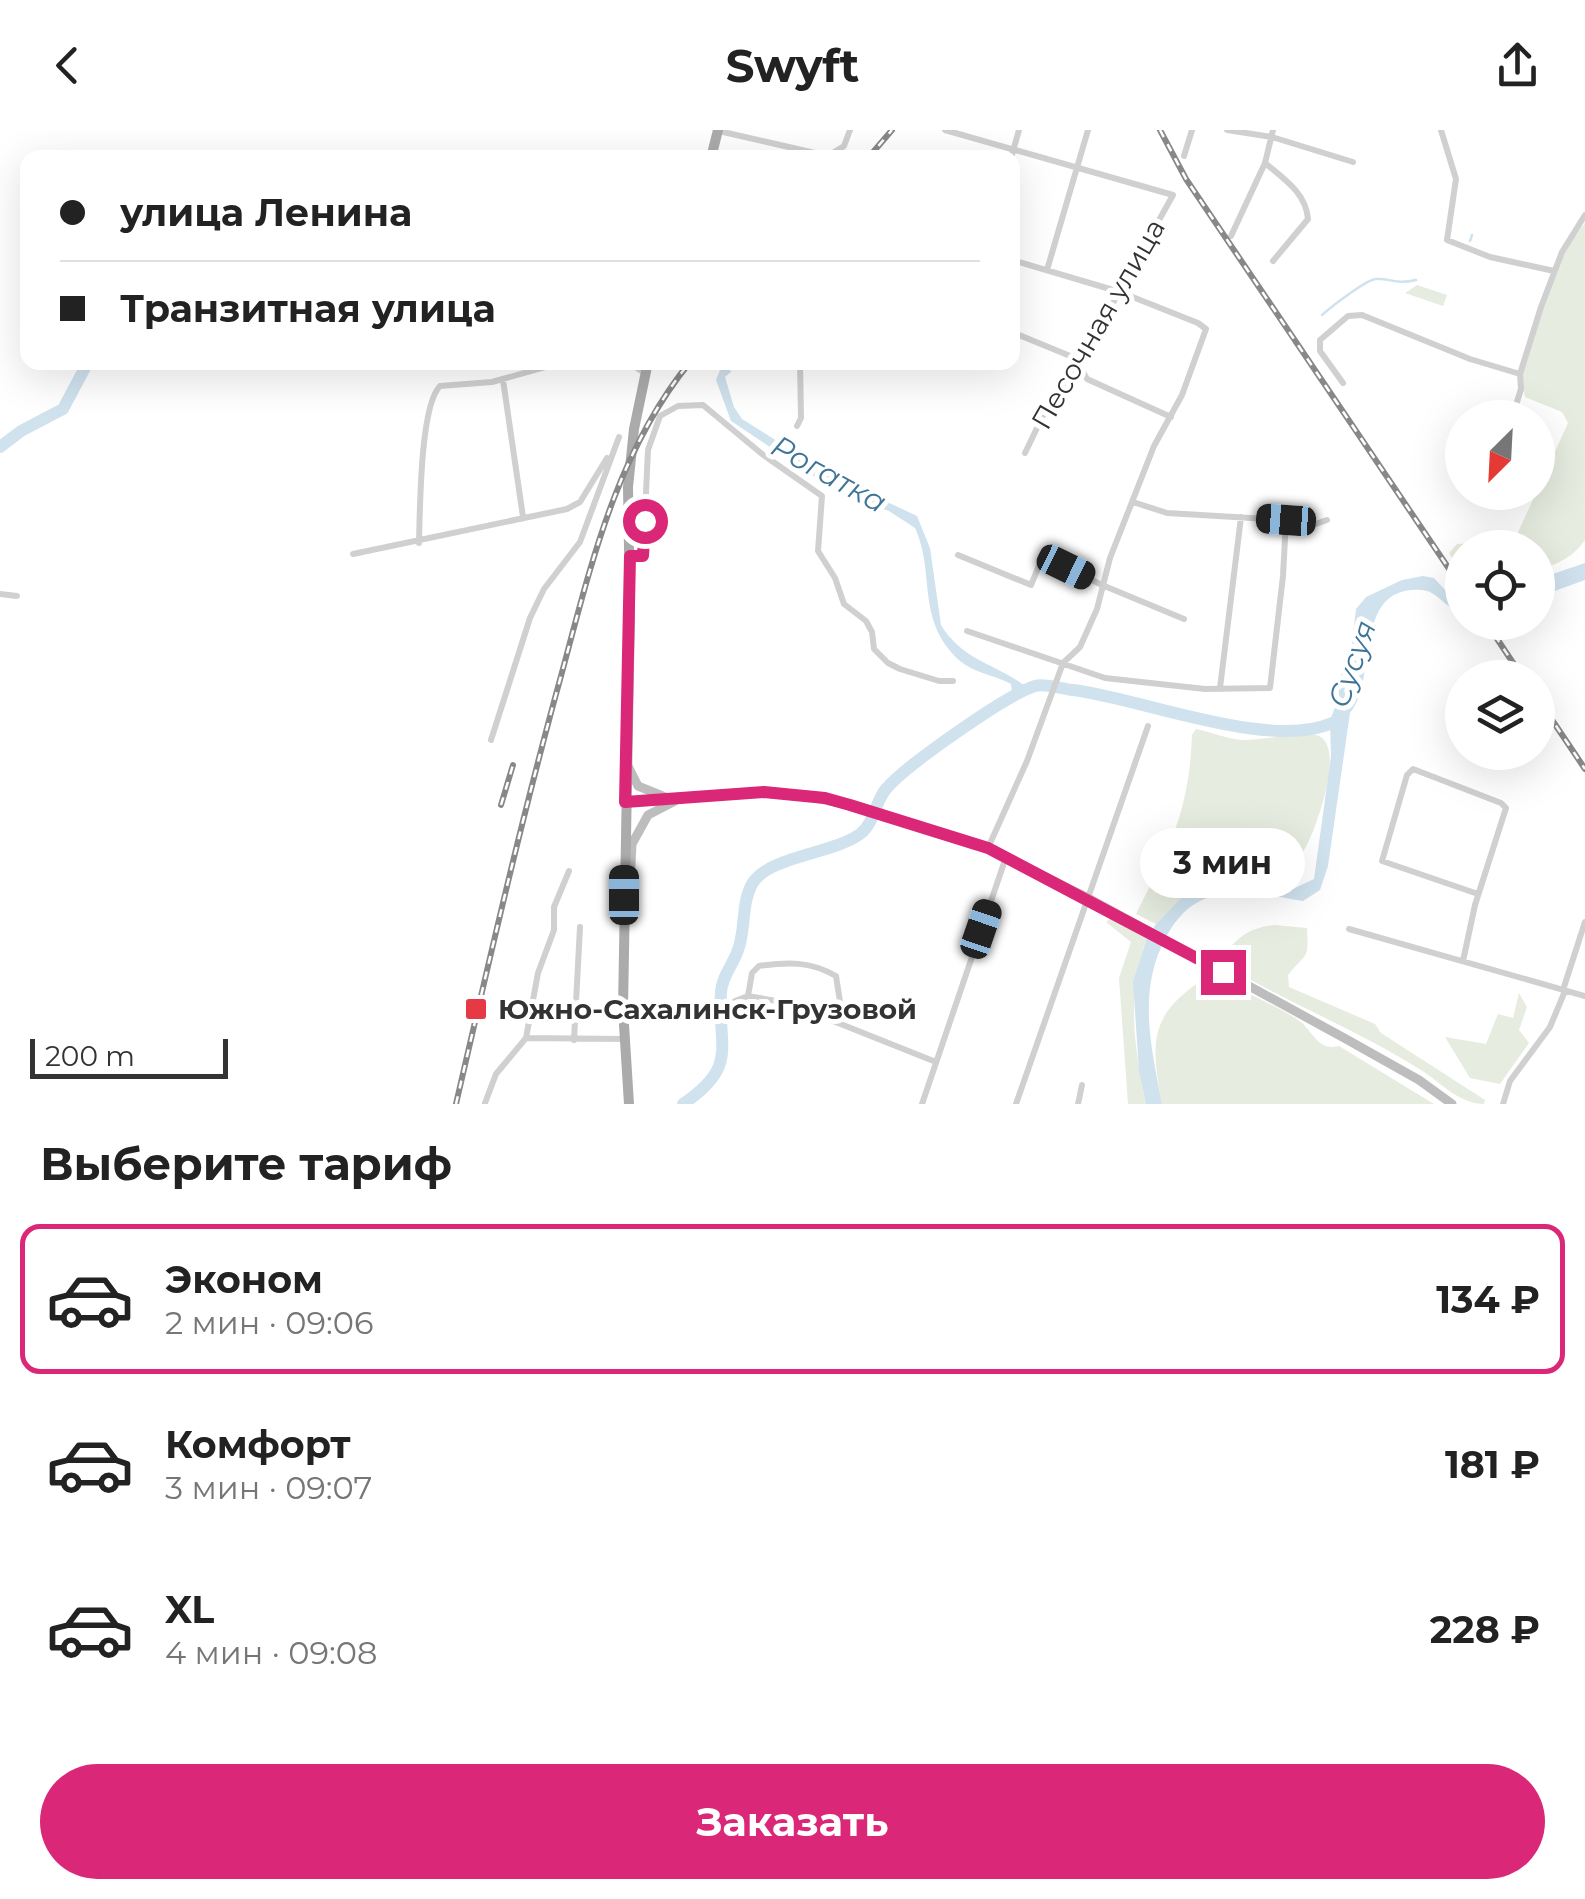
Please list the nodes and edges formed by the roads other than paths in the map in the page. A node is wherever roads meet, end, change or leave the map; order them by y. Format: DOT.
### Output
graph roads {
  1 [pos="718,130"];
  2 [pos="945,130"];
  3 [pos="1019,130"];
  4 [pos="1088,130"];
  5 [pos="1192,130"];
  6 [pos="1227,130"];
  7 [pos="1440,130"];
  8 [pos="1272,133"];
  9 [pos="1014,147"];
  10 [pos="796,150"];
  11 [pos="1013,150"];
  12 [pos="1184,156"];
  13 [pos="1353,162"];
  14 [pos="1265,163"];
  15 [pos="1078,166"];
  16 [pos="1585,215"];
  17 [pos="1231,236"];
  18 [pos="1273,261"];
  19 [pos="1020,262"];
  20 [pos="1048,270"];
  21 [pos="1554,271"];
  22 [pos="1120,292"];
  23 [pos="1020,335"];
  24 [pos="1079,364"];
  25 [pos="536,370"];
  26 [pos="646,370"];
  27 [pos="800,370"];
  28 [pos="1520,374"];
  29 [pos="502,380"];
  30 [pos="1343,383"];
  31 [pos="1518,400"];
  32 [pos="1171,416"];
  33 [pos="797,426"];
  34 [pos="634,429"];
  35 [pos="618,436"];
  36 [pos="1025,453"];
  37 [pos="1133,502"];
  38 [pos="1240,516"];
  39 [pos="523,517"];
  40 [pos="1286,520"];
  41 [pos="1327,520"];
  42 [pos="418,543"];
  43 [pos="352,554"];
  44 [pos="958,555"];
  45 [pos="630,556"];
  46 [pos="1102,586"];
  47 [pos="0,594"];
  48 [pos="17,596"];
  49 [pos="1184,619"];
  50 [pos="967,631"];
  51 [pos="1064,663"];
  52 [pos="953,681"];
  53 [pos="1220,688"];
  54 [pos="1148,726"];
  55 [pos="491,740"];
  56 [pos="625,759"];
  57 [pos="677,799"];
  58 [pos="625,802"];
  59 [pos="988,848"];
  60 [pos="1006,857"];
  61 [pos="569,871"];
  62 [pos="1478,894"];
  63 [pos="1088,898"];
  64 [pos="1585,922"];
  65 [pos="580,927"];
  66 [pos="1349,928"];
  67 [pos="624,934"];
  68 [pos="1463,960"];
  69 [pos="1564,990"];
  70 [pos="748,996"];
  71 [pos="1585,996"];
  72 [pos="735,1001"];
  73 [pos="837,1021"];
  74 [pos="526,1038"];
  75 [pos="626,1039"];
  76 [pos="574,1040"];
  77 [pos="936,1062"];
  78 [pos="1082,1086"];
  79 [pos="485,1103"];
  80 [pos="629,1103"];
  81 [pos="922,1104"];
  82 [pos="1016,1104"];
  83 [pos="1078,1104"];
  84 [pos="1452,1104"];
  85 [pos="1504,1104"];
  1 -- 10 [label="street"];
  2 -- 9 [label="street"];
  3 -- 9 [label="street"];
  4 -- 15 [label="street"];
  5 -- 12 [label="street"];
  6 -- 8 [label="street"];
  7 -- 21 [label="street"];
  8 -- 13 [label="street"];
  8 -- 14 [label="street"];
  9 -- 11 [label="street"];
  9 -- 15 [label="street"];
  14 -- 17 [label="street"];
  14 -- 18 [label="street"];
  15 -- 20 [label="street"];
  15 -- 22 [label="street, Песочная улица"];
  16 -- 21 [label="street"];
  19 -- 20 [label="street"];
  20 -- 22 [label="street"];
  21 -- 28 [label="street"];
  22 -- 24 [label="street, Песочная улица"];
  22 -- 32 [label="street"];
  23 -- 24 [label="street"];
  24 -- 32 [label="street"];
  24 -- 36 [label="street, Песочная улица"];
  25 -- 29 [label="street"];
  26 -- 34 [label="main road"];
  27 -- 33 [label="street"];
  28 -- 30 [label="street"];
  28 -- 31 [label="street"];
  29 -- 39 [label="street"];
  29 -- 42 [label="street"];
  32 -- 37 [label="street"];
  34 -- 35 [label="street"];
  34 -- 45 [label="main road"];
  35 -- 39 [label="street"];
  35 -- 55 [label="street"];
  37 -- 38 [label="street"];
  37 -- 46 [label="street"];
  38 -- 40 [label="street"];
  38 -- 53 [label="street"];
  39 -- 42 [label="street"];
  40 -- 41 [label="street"];
  40 -- 53 [label="street"];
  42 -- 43 [label="street"];
  44 -- 46 [label="street"];
  45 -- 52 [label="street"];
  45 -- 56 [label="main road"];
  46 -- 49 [label="street"];
  46 -- 51 [label="street"];
  47 -- 48 [label="street"];
  50 -- 51 [label="street"];
  51 -- 53 [label="street"];
  51 -- 59 [label="street"];
  54 -- 63 [label="street"];
  56 -- 57 [label="main road"];
  56 -- 58 [label="main road"];
  57 -- 58 [label="main road"];
  57 -- 59 [label="main road"];
  57 -- 67 [label="main road"];
  58 -- 67 [label="main road"];
  59 -- 60 [label="main road"];
  60 -- 63 [label="main road"];
  60 -- 77 [label="street"];
  61 -- 74 [label="street"];
  62 -- 62 [label="street"];
  62 -- 68 [label="street"];
  63 -- 82 [label="street"];
  63 -- 84 [label="main road"];
  64 -- 69 [label="street"];
  65 -- 76 [label="street"];
  66 -- 68 [label="street"];
  67 -- 75 [label="main road"];
  68 -- 69 [label="street"];
  69 -- 71 [label="street"];
  69 -- 85 [label="street"];
  70 -- 72 [label="street"];
  70 -- 73 [label="street"];
  70 -- 73 [label="street"];
  73 -- 77 [label="street"];
  74 -- 76 [label="street"];
  74 -- 79 [label="street"];
  75 -- 76 [label="street"];
  75 -- 80 [label="main road"];
  77 -- 81 [label="street"];
  78 -- 83 [label="street"];
}
